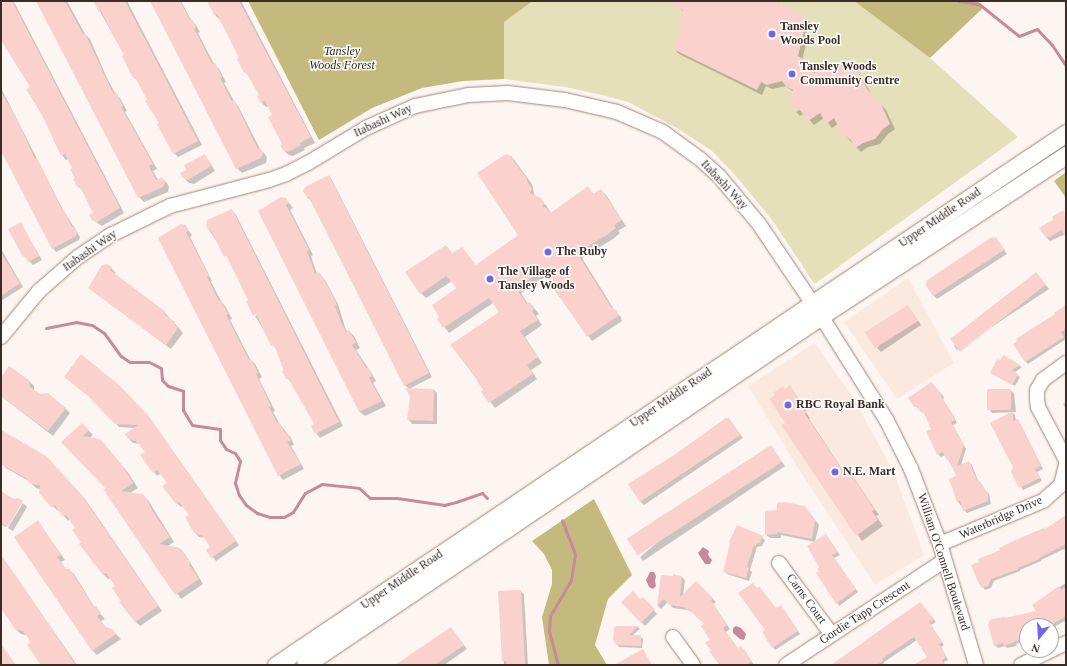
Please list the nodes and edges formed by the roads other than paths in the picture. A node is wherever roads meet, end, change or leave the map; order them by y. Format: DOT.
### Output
graph roads {
  1 [pos="1066,133"];
  2 [pos="1066,155"];
  3 [pos="816,310"];
  4 [pos="1,337"];
  5 [pos="1066,363"];
  6 [pos="1066,460"];
  7 [pos="1066,465"];
  8 [pos="940,544"];
  9 [pos="944,561"];
  10 [pos="779,563"];
  11 [pos="832,635"];
  12 [pos="673,637"];
  13 [pos="1066,643"];
  14 [pos="276,665"];
  15 [pos="305,665"];
  16 [pos="693,665"];
  17 [pos="786,665"];
  18 [pos="976,665"];
  19 [pos="1021,665"];
  1 -- 3 [label="main road, Upper Middle Road"];
  2 -- 3 [label="main road, Upper Middle Road"];
  3 -- 4 [label="street, Itabashi Way"];
  3 -- 8 [label="street, William O'Connell Boulevard"];
  3 -- 14 [label="main road, Upper Middle Road"];
  3 -- 15 [label="main road, Upper Middle Road"];
  5 -- 6 [label="street"];
  7 -- 8 [label="street, Waterbridge Drive"];
  8 -- 9 [label="street, William O'Connell Boulevard"];
  9 -- 11 [label="street, Gordie Tapp Crescent"];
  9 -- 18 [label="street, William O'Connell Boulevard"];
  10 -- 11 [label="street, Carns Court"];
  11 -- 17 [label="street, Gordie Tapp Crescent"];
  12 -- 16 [label="street"];
  13 -- 19 [label="street"];
}
